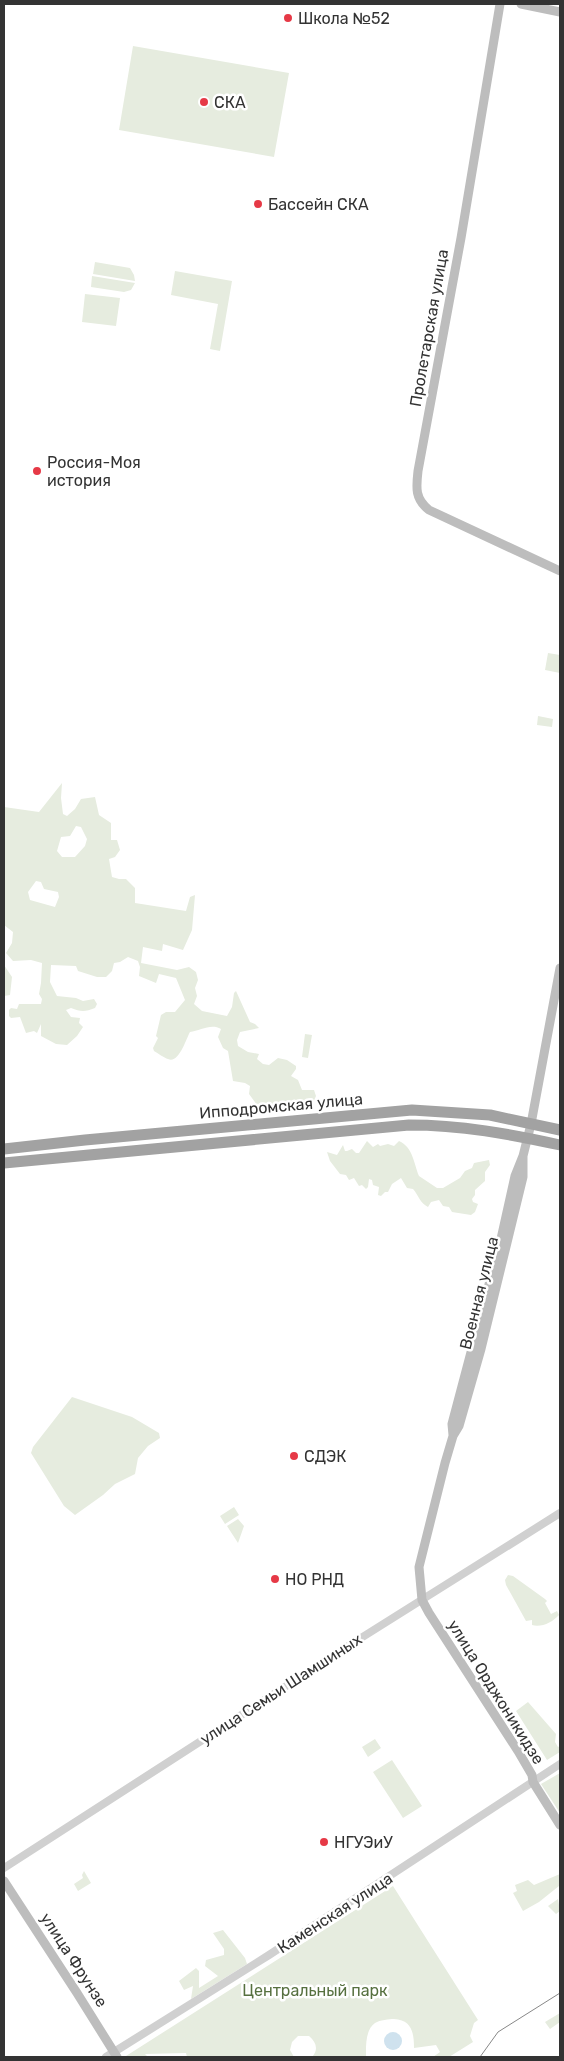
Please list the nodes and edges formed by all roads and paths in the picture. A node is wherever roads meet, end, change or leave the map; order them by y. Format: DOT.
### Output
graph roads {
  1 [pos="500,4"];
  2 [pos="521,4"];
  3 [pos="560,12"];
  4 [pos="560,571"];
  5 [pos="560,968"];
  6 [pos="392,1112"];
  7 [pos="531,1124"];
  8 [pos="394,1126"];
  9 [pos="560,1130"];
  10 [pos="527,1138"];
  11 [pos="560,1145"];
  12 [pos="4,1149"];
  13 [pos="4,1164"];
  14 [pos="560,1513"];
  15 [pos="422,1600"];
  16 [pos="560,1764"];
  17 [pos="533,1782"];
  18 [pos="560,1824"];
  19 [pos="4,1868"];
  20 [pos="4,1881"];
  21 [pos="112,2056"];
  1 -- 4 [label="main road, Пролетарская улица"];
  2 -- 3 [label="main road"];
  5 -- 7 [label="main road, Военная улица"];
  6 -- 7 [label="highway, Ипподромская улица"];
  6 -- 8 [label="highway"];
  6 -- 12 [label="highway, Ипподромская улица"];
  7 -- 9 [label="highway, Ипподромская улица"];
  7 -- 10 [label="main road, Военная улица"];
  8 -- 10 [label="highway, Ипподромская улица"];
  8 -- 13 [label="highway, Ипподромская улица"];
  10 -- 11 [label="highway, Ипподромская улица"];
  10 -- 15 [label="main road, Военная улица"];
  14 -- 15 [label="street, улица Семьи Шамшиных"];
  15 -- 17 [label="main road, улица Орджоникидзе"];
  15 -- 19 [label="street, улица Семьи Шамшиных"];
  16 -- 17 [label="street, Каменская улица"];
  17 -- 18 [label="main road, улица Орджоникидзе"];
  17 -- 21 [label="street, Каменская улица"];
  20 -- 21 [label="main road, улица Фрунзе"];
}
